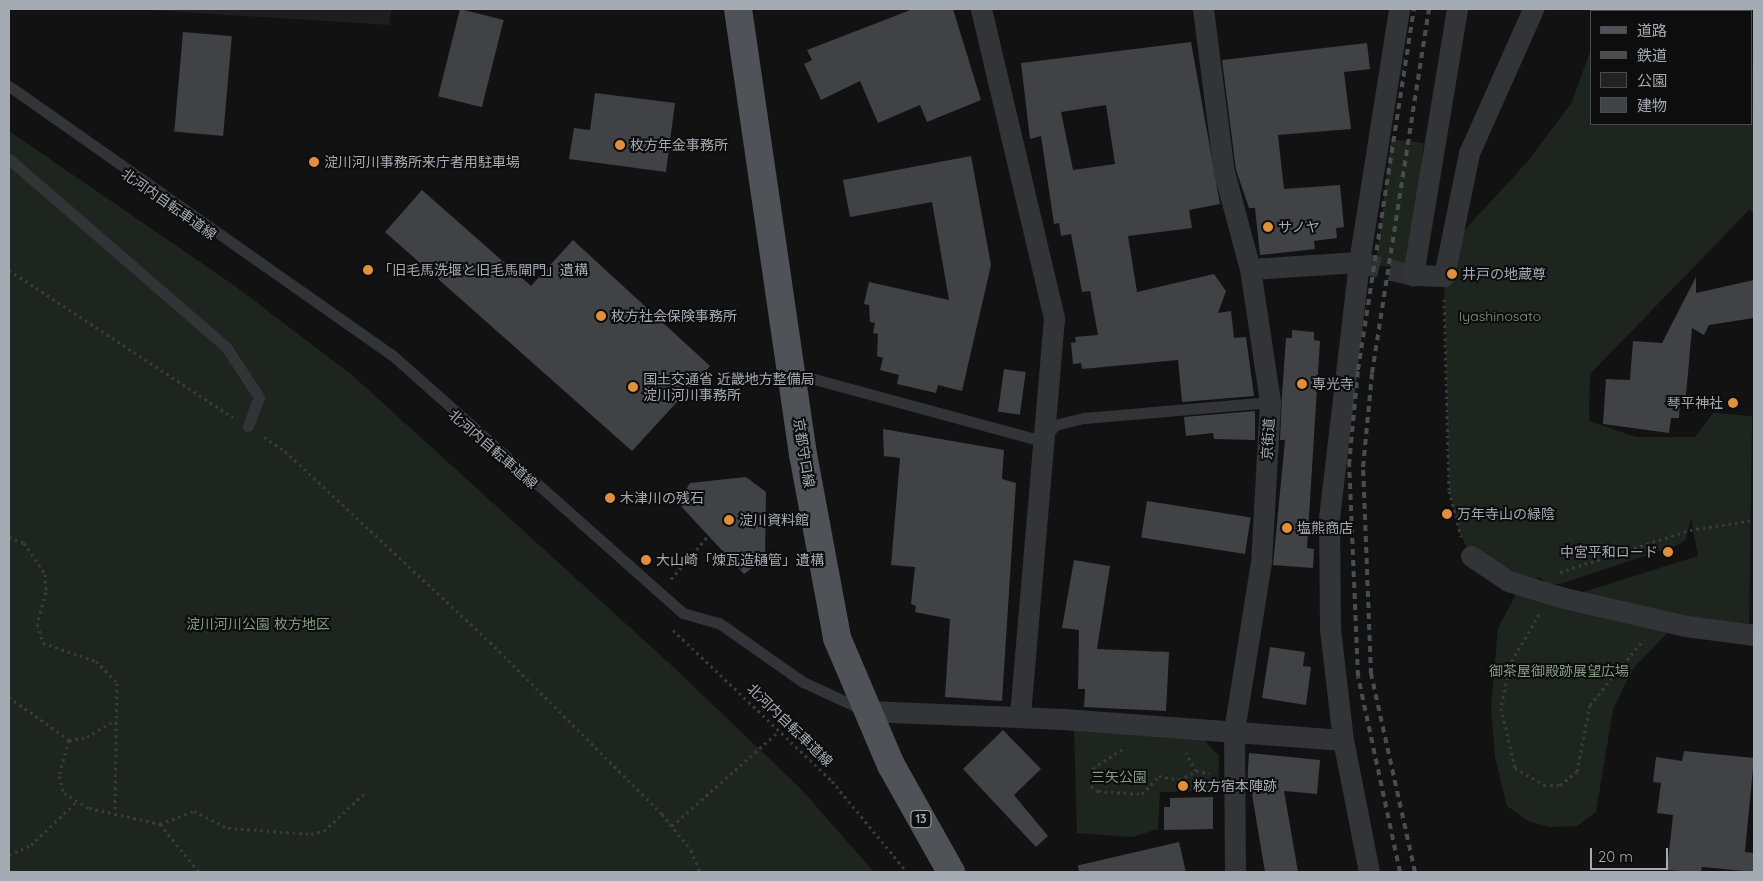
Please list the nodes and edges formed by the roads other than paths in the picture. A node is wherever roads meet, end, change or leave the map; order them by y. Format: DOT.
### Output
graph roads {
  1 [pos="738,9"];
  2 [pos="981,9"];
  3 [pos="1203,9"];
  4 [pos="1399,9"];
  5 [pos="1457,9"];
  6 [pos="1533,9"];
  7 [pos="9,86"];
  8 [pos="9,159"];
  9 [pos="1359,262"];
  10 [pos="1250,269"];
  11 [pos="792,373"];
  12 [pos="1270,402"];
  13 [pos="248,426"];
  14 [pos="1042,441"];
  15 [pos="1471,556"];
  16 [pos="1754,635"];
  17 [pos="866,711"];
  18 [pos="1020,717"];
  19 [pos="1234,731"];
  20 [pos="1343,740"];
  21 [pos="951,872"];
  22 [pos="1236,872"];
  23 [pos="1369,872"];
  1 -- 11 [label="main road, 京都守口線 / 13"];
  2 -- 14 [label="street"];
  3 -- 10 [label="street, 京街道"];
  4 -- 9 [label="street"];
  5 -- 6 [label="street"];
  7 -- 17 [label="lane"];
  8 -- 13 [label="lane"];
  9 -- 10 [label="street"];
  9 -- 20 [label="street"];
  10 -- 12 [label="street, 京街道"];
  11 -- 14 [label="lane"];
  11 -- 17 [label="main road, 京都守口線 / 13"];
  12 -- 14 [label="lane"];
  12 -- 19 [label="street, 京街道"];
  14 -- 18 [label="street"];
  15 -- 16 [label="street"];
  17 -- 18 [label="street"];
  17 -- 21 [label="main road, 京都守口線 / 13"];
  18 -- 19 [label="street"];
  19 -- 20 [label="street"];
  19 -- 22 [label="street, 京街道"];
  20 -- 23 [label="street"];
}
